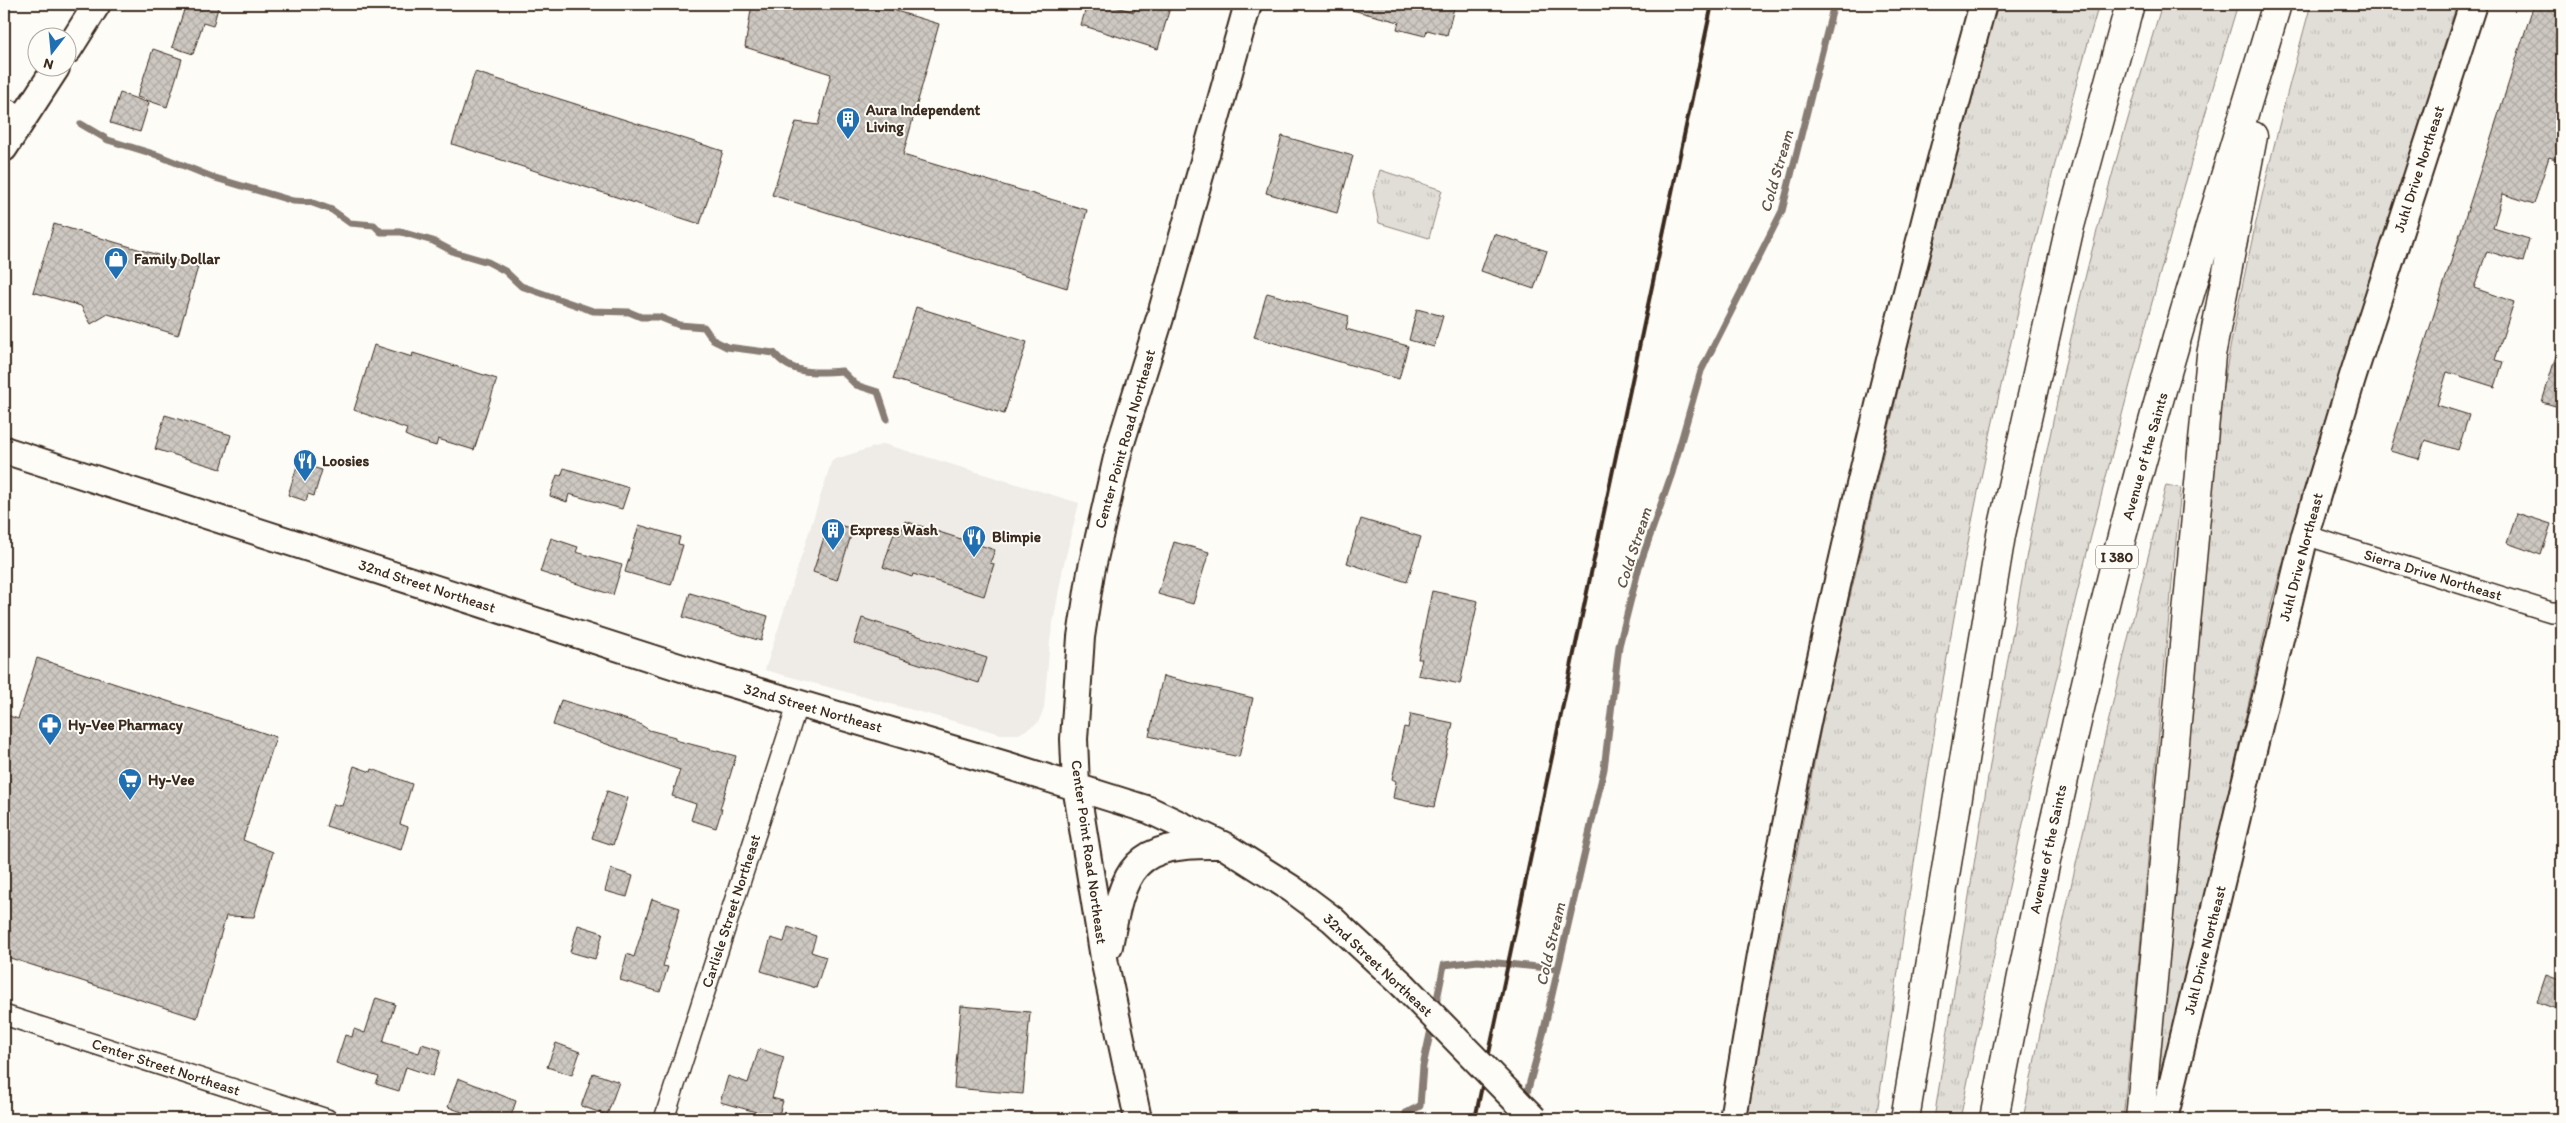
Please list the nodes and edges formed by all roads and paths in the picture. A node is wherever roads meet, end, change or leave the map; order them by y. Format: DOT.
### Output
graph roads {
  1 [pos="98,4"];
  2 [pos="1248,4"];
  3 [pos="1983,4"];
  4 [pos="2130,4"];
  5 [pos="2278,4"];
  6 [pos="2473,4"];
  7 [pos="78,35"];
  8 [pos="46,78"];
  9 [pos="14,112"];
  10 [pos="4,148"];
  11 [pos="4,450"];
  12 [pos="2305,535"];
  13 [pos="2562,612"];
  14 [pos="798,703"];
  15 [pos="1076,786"];
  16 [pos="1223,845"];
  17 [pos="1105,964"];
  18 [pos="4,1015"];
  19 [pos="327,1119"];
  20 [pos="664,1119"];
  21 [pos="1138,1119"];
  22 [pos="1534,1119"];
  23 [pos="1733,1119"];
  24 [pos="1905,1119"];
  25 [pos="1994,1119"];
  26 [pos="2140,1119"];
  27 [pos="2164,1119"];
  1 -- 7 [label="main road"];
  2 -- 15 [label="main road, Center Point Road Northeast"];
  3 -- 23 [label="main road"];
  4 -- 24 [label="highway"];
  5 -- 25 [label="highway, Avenue of the Saints / I 380"];
  5 -- 26 [label="highway"];
  6 -- 12 [label="main road, Juhl Drive Northeast"];
  8 -- 9 [label="main road"];
  9 -- 10 [label="main road"];
  11 -- 14 [label="main road, 32nd Street Northeast"];
  12 -- 13 [label="street, Sierra Drive Northeast"];
  12 -- 27 [label="main road, Juhl Drive Northeast"];
  14 -- 15 [label="main road, 32nd Street Northeast"];
  14 -- 20 [label="street, Carlisle Street Northeast"];
  15 -- 16 [label="main road, 32nd Street Northeast"];
  15 -- 17 [label="main road, Center Point Road Northeast"];
  16 -- 17 [label="main road"];
  16 -- 22 [label="main road, 32nd Street Northeast, bridge"];
  17 -- 21 [label="main road, Center Point Road Northeast"];
  18 -- 19 [label="street, Center Street Northeast"];
}
